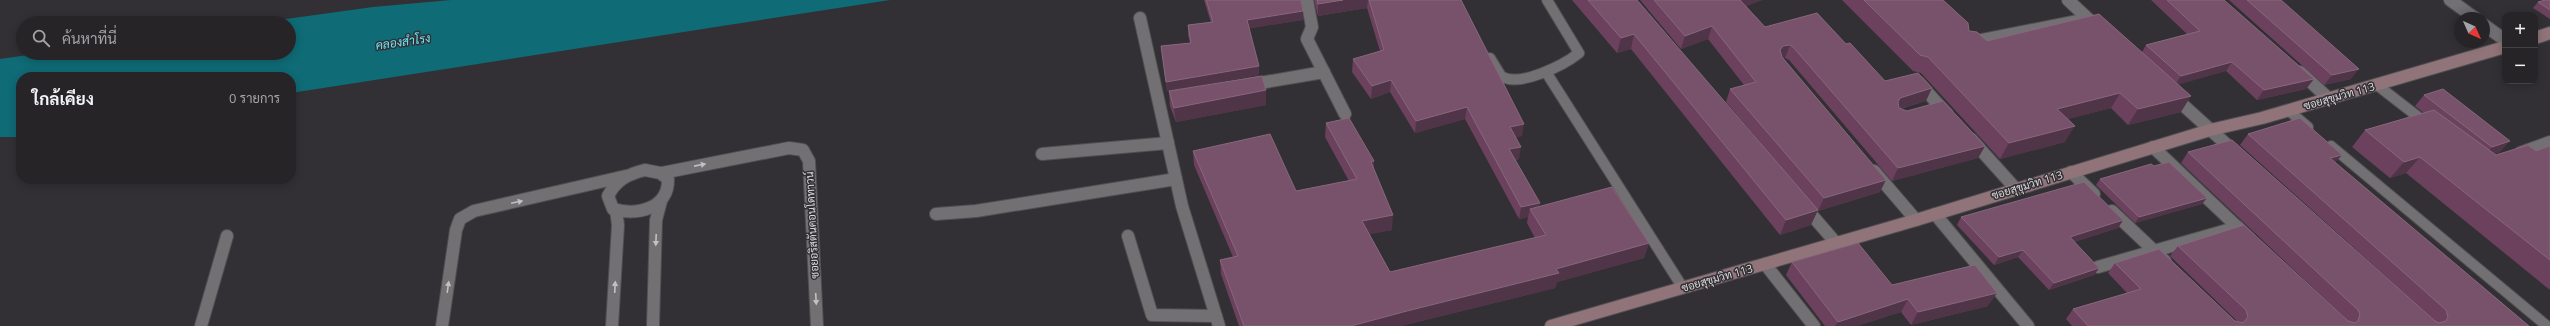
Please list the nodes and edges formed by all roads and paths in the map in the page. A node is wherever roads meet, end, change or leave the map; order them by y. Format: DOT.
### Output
graph roads {
  1 [pos="1307,0"];
  2 [pos="1547,0"];
  3 [pos="2068,0"];
  4 [pos="2450,0"];
  5 [pos="2467,12"];
  6 [pos="1140,18"];
  7 [pos="2087,18"];
  8 [pos="2490,29"];
  9 [pos="2550,33"];
  10 [pos="2105,34"];
  11 [pos="2538,37"];
  12 [pos="2502,38"];
  13 [pos="1966,42"];
  14 [pos="1485,47"];
  15 [pos="2502,48"];
  16 [pos="2288,62"];
  17 [pos="1324,72"];
  18 [pos="1546,72"];
  19 [pos="1915,78"];
  20 [pos="2377,85"];
  21 [pos="1237,87"];
  22 [pos="2163,87"];
  23 [pos="2328,98"];
  24 [pos="1939,106"];
  25 [pos="1926,109"];
  26 [pos="2288,110"];
  27 [pos="1345,114"];
  28 [pos="2432,127"];
  29 [pos="2210,130"];
  30 [pos="2550,141"];
  31 [pos="1168,143"];
  32 [pos="2153,147"];
  33 [pos="1042,154"];
  34 [pos="2508,155"];
  35 [pos="1865,160"];
  36 [pos="2246,162"];
  37 [pos="2071,172"];
  38 [pos="662,173"];
  39 [pos="626,176"];
  40 [pos="1176,179"];
  41 [pos="2015,188"];
  42 [pos="1796,195"];
  43 [pos="661,201"];
  44 [pos="616,210"];
  45 [pos="936,214"];
  46 [pos="1934,214"];
  47 [pos="1916,220"];
  48 [pos="2238,227"];
  49 [pos="227,236"];
  50 [pos="1128,236"];
  51 [pos="1836,243"];
  52 [pos="2260,248"];
  53 [pos="2155,251"];
  54 [pos="1765,264"];
  55 [pos="2098,267"];
  56 [pos="2177,272"];
  57 [pos="1683,288"];
  58 [pos="1218,321"];
  59 [pos="200,326"];
  60 [pos="442,326"];
  61 [pos="612,326"];
  62 [pos="653,326"];
  63 [pos="817,326"];
  64 [pos="1550,326"];
  65 [pos="1814,326"];
  66 [pos="2028,326"];
  67 [pos="2547,326"];
  1 -- 17 [label="street"];
  2 -- 18 [label="lane"];
  3 -- 7 [label="street"];
  4 -- 5 [label="street"];
  6 -- 31 [label="street"];
  7 -- 10 [label="street"];
  7 -- 13 [label="lane"];
  8 -- 12 [label="street"];
  9 -- 11 [label="main road"];
  14 -- 18 [label="lane"];
  15 -- 20 [label="main road, ซอยสุขุมวิท 113"];
  16 -- 23 [label="street"];
  17 -- 21 [label="street"];
  17 -- 27 [label="street"];
  18 -- 57 [label="lane"];
  19 -- 24 [label="street"];
  20 -- 23 [label="main road, ซอยสุขุมวิท 113"];
  20 -- 28 [label="lane"];
  22 -- 29 [label="street"];
  23 -- 26 [label="main road, ซอยสุขุมวิท 113"];
  24 -- 25 [label="street"];
  24 -- 41 [label="street"];
  26 -- 29 [label="main road, ซอยสุขุมวิท 113"];
  26 -- 67 [label="lane"];
  29 -- 32 [label="main road, ซอยสุขุมวิท 113"];
  29 -- 36 [label="street"];
  30 -- 34 [label="lane"];
  31 -- 33 [label="street"];
  31 -- 40 [label="street"];
  32 -- 37 [label="main road, ซอยสุขุมวิท 113"];
  32 -- 48 [label="street"];
  35 -- 47 [label="street"];
  37 -- 41 [label="main road, ซอยสุขุมวิท 113"];
  37 -- 53 [label="street"];
  38 -- 39 [label="street, ซอยอริสตันคอนโดทาวน์"];
  38 -- 43 [label="street"];
  38 -- 63 [label="street, ซอยอริสตันคอนโดทาวน์, one-way"];
  39 -- 44 [label="street, ซอยอริสตันคอนโดทาวน์"];
  60 -- 39 [label="street, ซอยอริสตันคอนโดทาวน์, one-way"];
  40 -- 45 [label="street"];
  40 -- 58 [label="street"];
  41 -- 46 [label="main road, ซอยสุขุมวิท 113"];
  42 -- 51 [label="street"];
  43 -- 44 [label="street"];
  43 -- 62 [label="street, one-way"];
  61 -- 44 [label="street, ซอยอริสตันคอนโดทาวน์, one-way"];
  46 -- 47 [label="main road, ซอยสุขุมวิท 113"];
  46 -- 66 [label="street"];
  47 -- 51 [label="main road, ซอยสุขุมวิท 113"];
  48 -- 52 [label="street"];
  48 -- 53 [label="street"];
  49 -- 59 [label="street"];
  50 -- 58 [label="street"];
  51 -- 54 [label="main road, ซอยสุขุมวิท 113"];
  53 -- 55 [label="street"];
  53 -- 56 [label="street"];
  54 -- 57 [label="main road, ซอยสุขุมวิท 113"];
  54 -- 65 [label="street"];
  57 -- 64 [label="main road, ซอยสุขุมวิท 113"];
}
